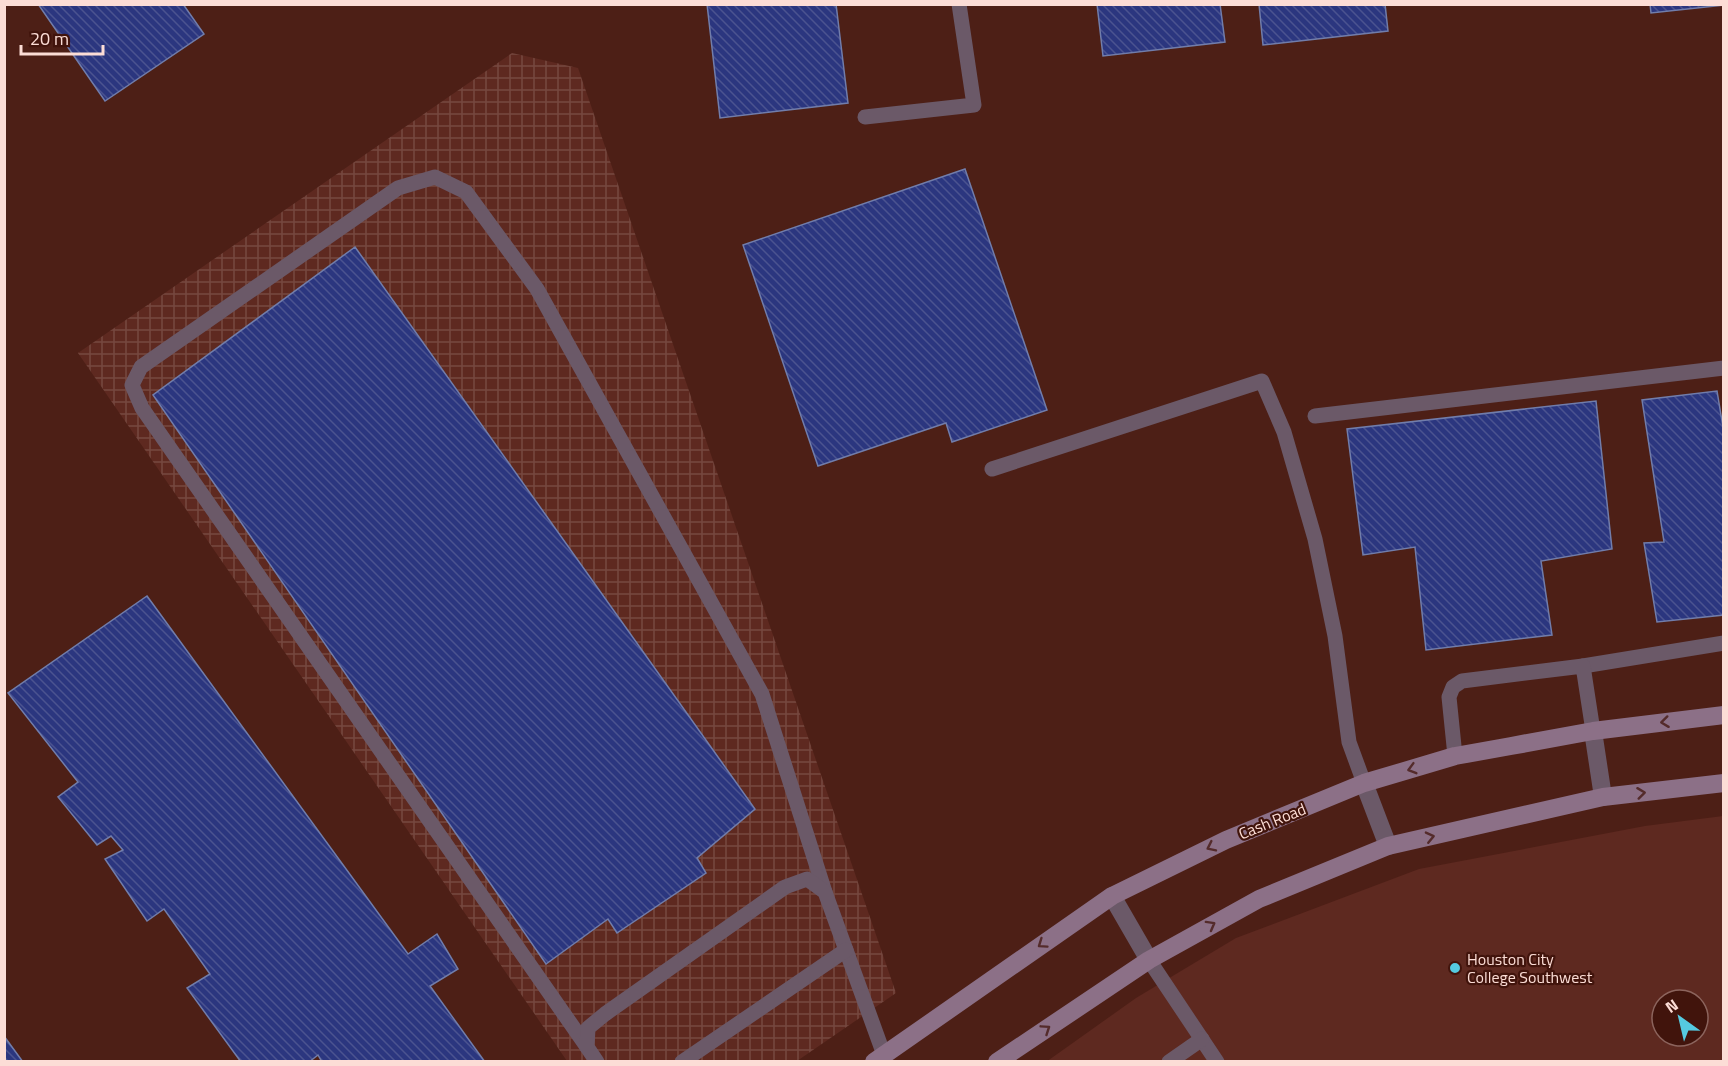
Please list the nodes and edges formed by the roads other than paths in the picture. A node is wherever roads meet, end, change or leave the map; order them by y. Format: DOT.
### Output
graph roads {
  1 [pos="959,4"];
  2 [pos="865,117"];
  3 [pos="1724,368"];
  4 [pos="1315,416"];
  5 [pos="992,469"];
  6 [pos="1724,643"];
  7 [pos="1583,666"];
  8 [pos="1724,715"];
  9 [pos="1593,731"];
  10 [pos="1455,756"];
  11 [pos="1364,783"];
  12 [pos="1724,783"];
  13 [pos="1603,797"];
  14 [pos="1388,846"];
  15 [pos="825,892"];
  16 [pos="1112,896"];
  17 [pos="846,950"];
  18 [pos="1149,960"];
  19 [pos="1202,1039"];
  20 [pos="587,1047"];
  21 [pos="882,1059"];
  22 [pos="597,1062"];
  23 [pos="682,1062"];
  24 [pos="997,1062"];
  25 [pos="1169,1062"];
  26 [pos="1217,1062"];
  1 -- 2 [label="lane"];
  3 -- 4 [label="lane"];
  5 -- 11 [label="lane"];
  6 -- 7 [label="lane"];
  7 -- 9 [label="lane"];
  7 -- 10 [label="lane"];
  8 -- 9 [label="street, Cash Road, one-way"];
  9 -- 10 [label="street, Cash Road"];
  9 -- 13 [label="street"];
  10 -- 11 [label="street, Cash Road, one-way"];
  11 -- 14 [label="street"];
  11 -- 16 [label="street, Cash Road, one-way"];
  13 -- 12 [label="street, one-way"];
  14 -- 13 [label="street, one-way"];
  18 -- 14 [label="street, one-way"];
  15 -- 17 [label="lane"];
  15 -- 20 [label="lane"];
  15 -- 20 [label="lane"];
  16 -- 18 [label="street"];
  16 -- 21 [label="street, Cash Road, one-way"];
  17 -- 21 [label="lane"];
  17 -- 23 [label="lane"];
  18 -- 19 [label="lane"];
  24 -- 18 [label="street, one-way"];
  19 -- 25 [label="lane"];
  19 -- 26 [label="lane"];
  20 -- 22 [label="lane"];
}
